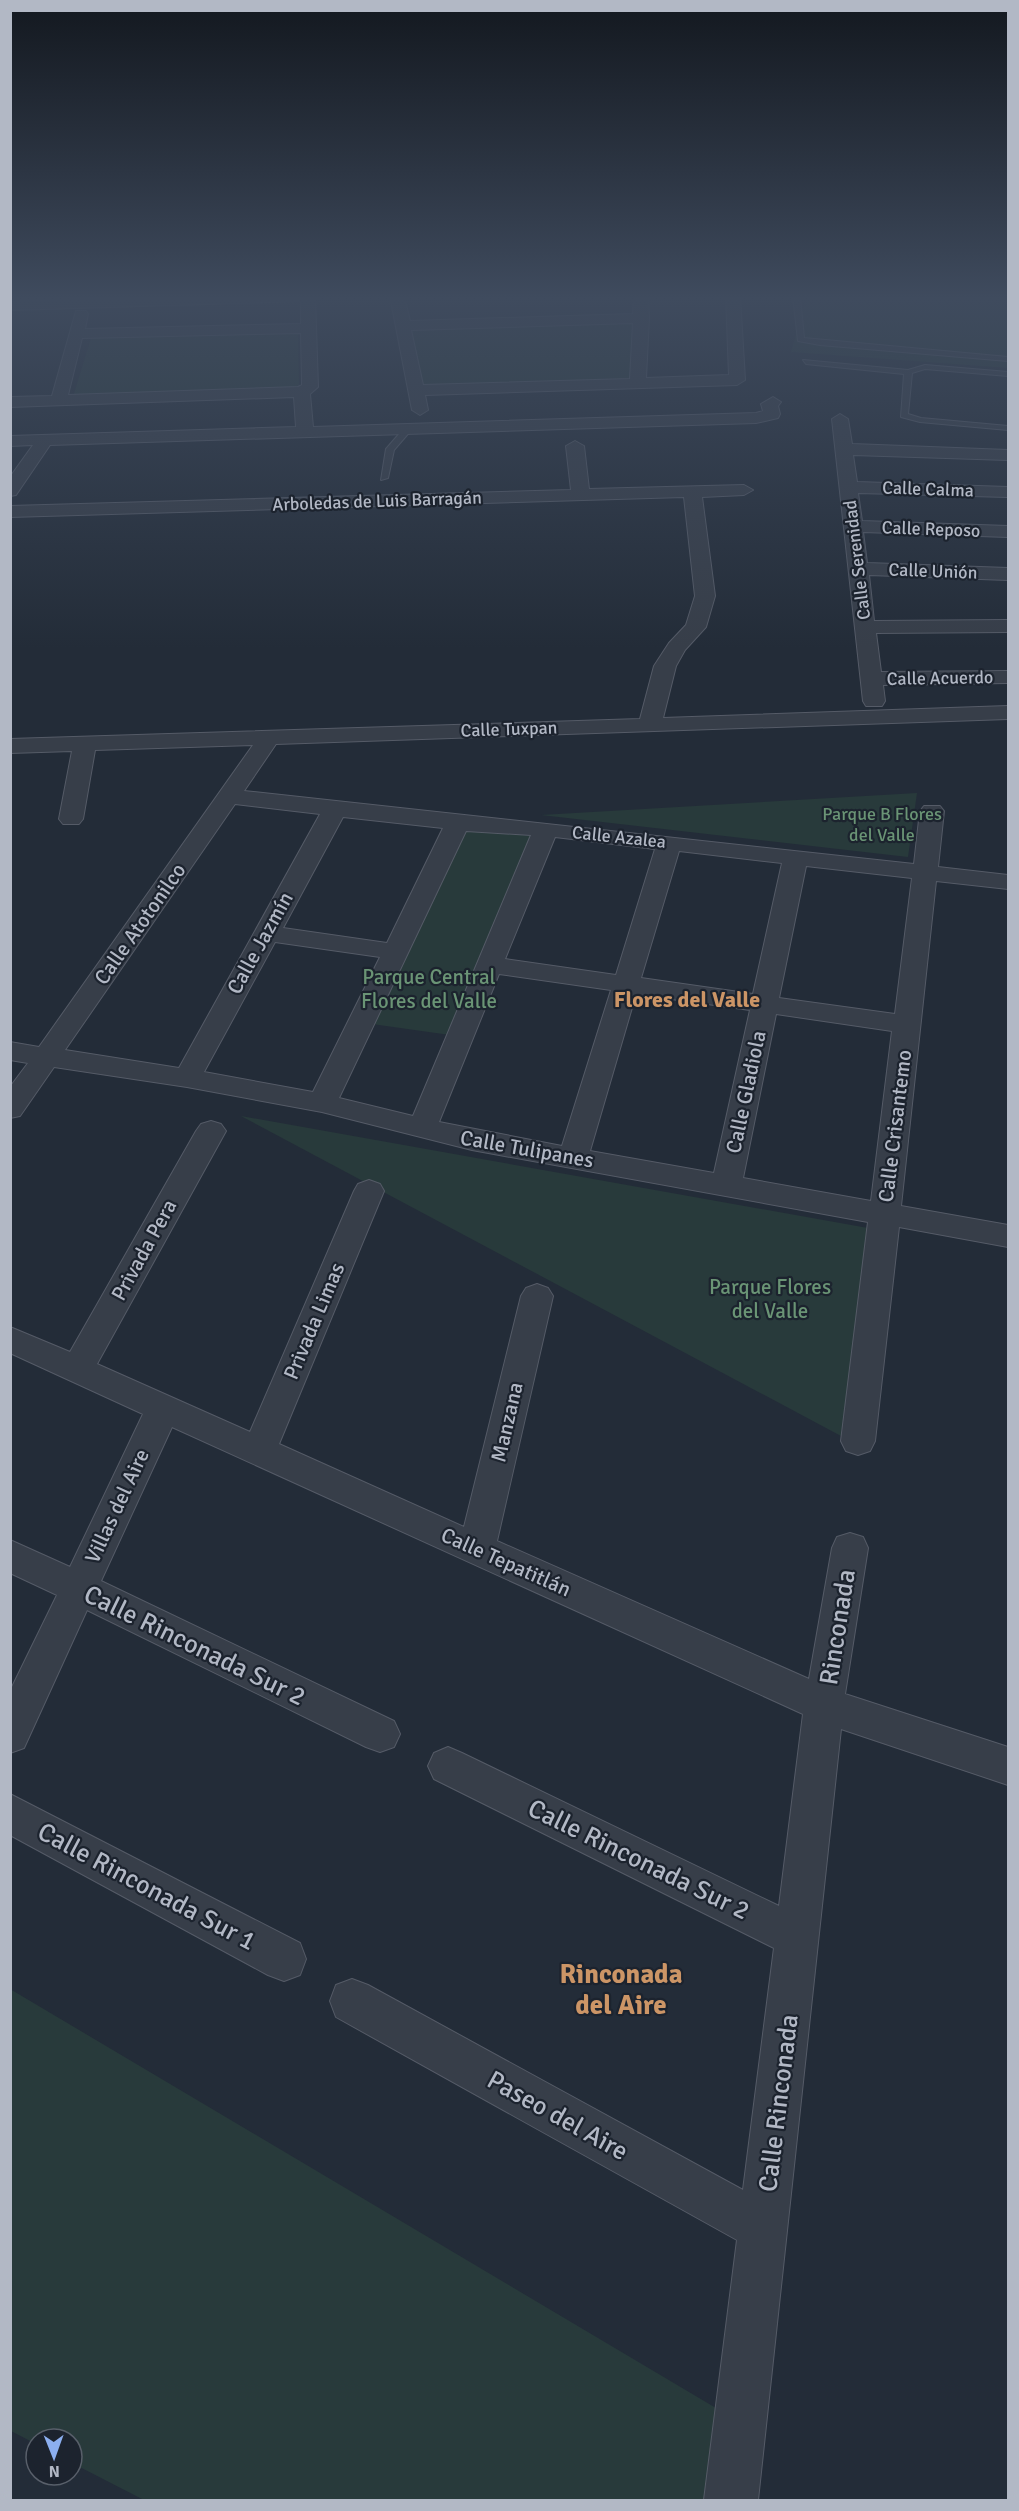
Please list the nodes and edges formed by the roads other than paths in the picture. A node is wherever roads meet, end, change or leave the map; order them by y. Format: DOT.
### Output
graph roads {
  1 [pos="303,413"];
  2 [pos="416,413"];
  3 [pos="772,413"];
  4 [pos="904,413"];
  5 [pos="840,419"];
  6 [pos="416,428"];
  7 [pos="1008,428"];
  8 [pos="304,432"];
  9 [pos="944,432"];
  10 [pos="10,441"];
  11 [pos="42,444"];
  12 [pos="575,446"];
  13 [pos="10,450"];
  14 [pos="844,450"];
  15 [pos="950,453"];
  16 [pos="1008,454"];
  17 [pos="384,478"];
  18 [pos="848,487"];
  19 [pos="744,490"];
  20 [pos="10,491"];
  21 [pos="692,491"];
  22 [pos="1008,492"];
  23 [pos="581,495"];
  24 [pos="10,512"];
  25 [pos="853,526"];
  26 [pos="1008,531"];
  27 [pos="858,569"];
  28 [pos="1008,574"];
  29 [pos="1008,626"];
  30 [pos="865,627"];
  31 [pos="1008,677"];
  32 [pos="872,679"];
  33 [pos="874,701"];
  34 [pos="1008,713"];
  35 [pos="650,724"];
  36 [pos="270,737"];
  37 [pos="85,744"];
  38 [pos="10,746"];
  39 [pos="229,796"];
  40 [pos="335,809"];
  41 [pos="932,811"];
  42 [pos="70,819"];
  43 [pos="458,822"];
  44 [pos="546,829"];
  45 [pos="669,843"];
  46 [pos="796,857"];
  47 [pos="925,872"];
  48 [pos="1008,882"];
  49 [pos="266,933"];
  50 [pos="396,952"];
  51 [pos="489,965"];
  52 [pos="626,984"];
  53 [pos="765,1003"];
  54 [pos="907,1024"];
  55 [pos="10,1051"];
  56 [pos="48,1056"];
  57 [pos="187,1078"];
  58 [pos="322,1104"];
  59 [pos="10,1109"];
  60 [pos="422,1129"];
  61 [pos="211,1131"];
  62 [pos="573,1158"];
  63 [pos="726,1185"];
  64 [pos="369,1191"];
  65 [pos="885,1214"];
  66 [pos="1008,1236"];
  67 [pos="537,1296"];
  68 [pos="10,1340"];
  69 [pos="77,1370"];
  70 [pos="163,1408"];
  71 [pos="858,1441"];
  72 [pos="259,1451"];
  73 [pos="850,1548"];
  74 [pos="477,1549"];
  75 [pos="10,1555"];
  76 [pos="79,1588"];
  77 [pos="824,1705"];
  78 [pos="380,1734"];
  79 [pos="10,1735"];
  80 [pos="448,1766"];
  81 [pos="1008,1766"];
  82 [pos="10,1813"];
  83 [pos="797,1937"];
  84 [pos="284,1959"];
  85 [pos="352,2001"];
  86 [pos="764,2228"];
  87 [pos="731,2500"];
  1 -- 8 [label="street"];
  2 -- 6 [label="street"];
  3 -- 6 [label="street"];
  4 -- 7 [label="lane"];
  5 -- 14 [label="street, Calle Serenidad"];
  6 -- 8 [label="street"];
  6 -- 17 [label="lane"];
  8 -- 11 [label="street"];
  9 -- 15 [label="street"];
  10 -- 11 [label="street"];
  11 -- 13 [label="street"];
  11 -- 20 [label="street"];
  12 -- 23 [label="street"];
  14 -- 15 [label="street"];
  14 -- 18 [label="street, Calle Serenidad"];
  15 -- 16 [label="street"];
  18 -- 22 [label="street, Calle Calma"];
  18 -- 25 [label="street, Calle Serenidad"];
  19 -- 21 [label="street, Arboledas de Luis Barragán"];
  21 -- 23 [label="street, Arboledas de Luis Barragán"];
  21 -- 35 [label="street"];
  23 -- 24 [label="street, Arboledas de Luis Barragán"];
  25 -- 26 [label="street, Calle Reposo"];
  25 -- 27 [label="street, Calle Serenidad"];
  27 -- 28 [label="street, Calle Unión"];
  27 -- 30 [label="street, Calle Serenidad"];
  29 -- 30 [label="street"];
  30 -- 32 [label="street, Calle Serenidad"];
  31 -- 32 [label="street, Calle Acuerdo"];
  32 -- 33 [label="street, Calle Serenidad"];
  34 -- 35 [label="street, Calle Tuxpan"];
  35 -- 36 [label="street, Calle Tuxpan"];
  36 -- 37 [label="street, Calle Tuxpan"];
  36 -- 39 [label="street, Calle Atotonilco"];
  37 -- 38 [label="street, Calle Tuxpan"];
  37 -- 42 [label="street"];
  39 -- 40 [label="street, Calle Azalea"];
  39 -- 56 [label="street, Calle Atotonilco"];
  40 -- 43 [label="street, Calle Azalea"];
  40 -- 49 [label="street, Calle Jazmín"];
  41 -- 47 [label="street, Calle Crisantemo"];
  43 -- 44 [label="street, Calle Azalea"];
  43 -- 50 [label="street"];
  44 -- 45 [label="street, Calle Azalea"];
  44 -- 51 [label="street"];
  45 -- 46 [label="street, Calle Azalea"];
  45 -- 52 [label="street"];
  46 -- 47 [label="street, Calle Azalea"];
  46 -- 53 [label="street, Calle Gladiola"];
  47 -- 48 [label="street, Calle Azalea"];
  47 -- 54 [label="street, Calle Crisantemo"];
  49 -- 50 [label="street"];
  49 -- 57 [label="street, Calle Jazmín"];
  50 -- 58 [label="street"];
  51 -- 52 [label="street"];
  51 -- 60 [label="street"];
  52 -- 53 [label="street"];
  52 -- 62 [label="street"];
  53 -- 54 [label="street"];
  53 -- 63 [label="street, Calle Gladiola"];
  54 -- 65 [label="street, Calle Crisantemo"];
  55 -- 56 [label="street, Calle Tulipanes"];
  56 -- 57 [label="street, Calle Tulipanes"];
  56 -- 59 [label="street, Calle Atotonilco"];
  57 -- 58 [label="street, Calle Tulipanes"];
  58 -- 60 [label="street, Calle Tulipanes"];
  60 -- 62 [label="street, Calle Tulipanes"];
  61 -- 69 [label="street, Privada Pera"];
  62 -- 63 [label="street, Calle Tulipanes"];
  63 -- 65 [label="street, Calle Tulipanes"];
  64 -- 72 [label="street, Privada Limas"];
  65 -- 66 [label="street, Calle Tulipanes"];
  65 -- 71 [label="street, Calle Crisantemo"];
  67 -- 74 [label="street, Manzana"];
  68 -- 69 [label="street, Calle Tepatitlán"];
  69 -- 70 [label="street, Calle Tepatitlán"];
  70 -- 72 [label="street, Calle Tepatitlán"];
  70 -- 76 [label="street, Villas del Aire"];
  72 -- 74 [label="street, Calle Tepatitlán"];
  73 -- 77 [label="street, Rinconada"];
  74 -- 77 [label="street, Calle Tepatitlán"];
  75 -- 76 [label="street, Calle Rinconada Sur 2"];
  76 -- 78 [label="street, Calle Rinconada Sur 2"];
  76 -- 79 [label="street, Villas del Aire"];
  77 -- 81 [label="street, Calle Tepatitlán"];
  77 -- 83 [label="street, Calle Rinconada"];
  80 -- 83 [label="street, Calle Rinconada Sur 2"];
  82 -- 84 [label="street, Calle Rinconada Sur 1"];
  83 -- 86 [label="street, Calle Rinconada"];
  85 -- 86 [label="street, Paseo del Aire"];
  86 -- 87 [label="street, Calle Rinconada"];
}
